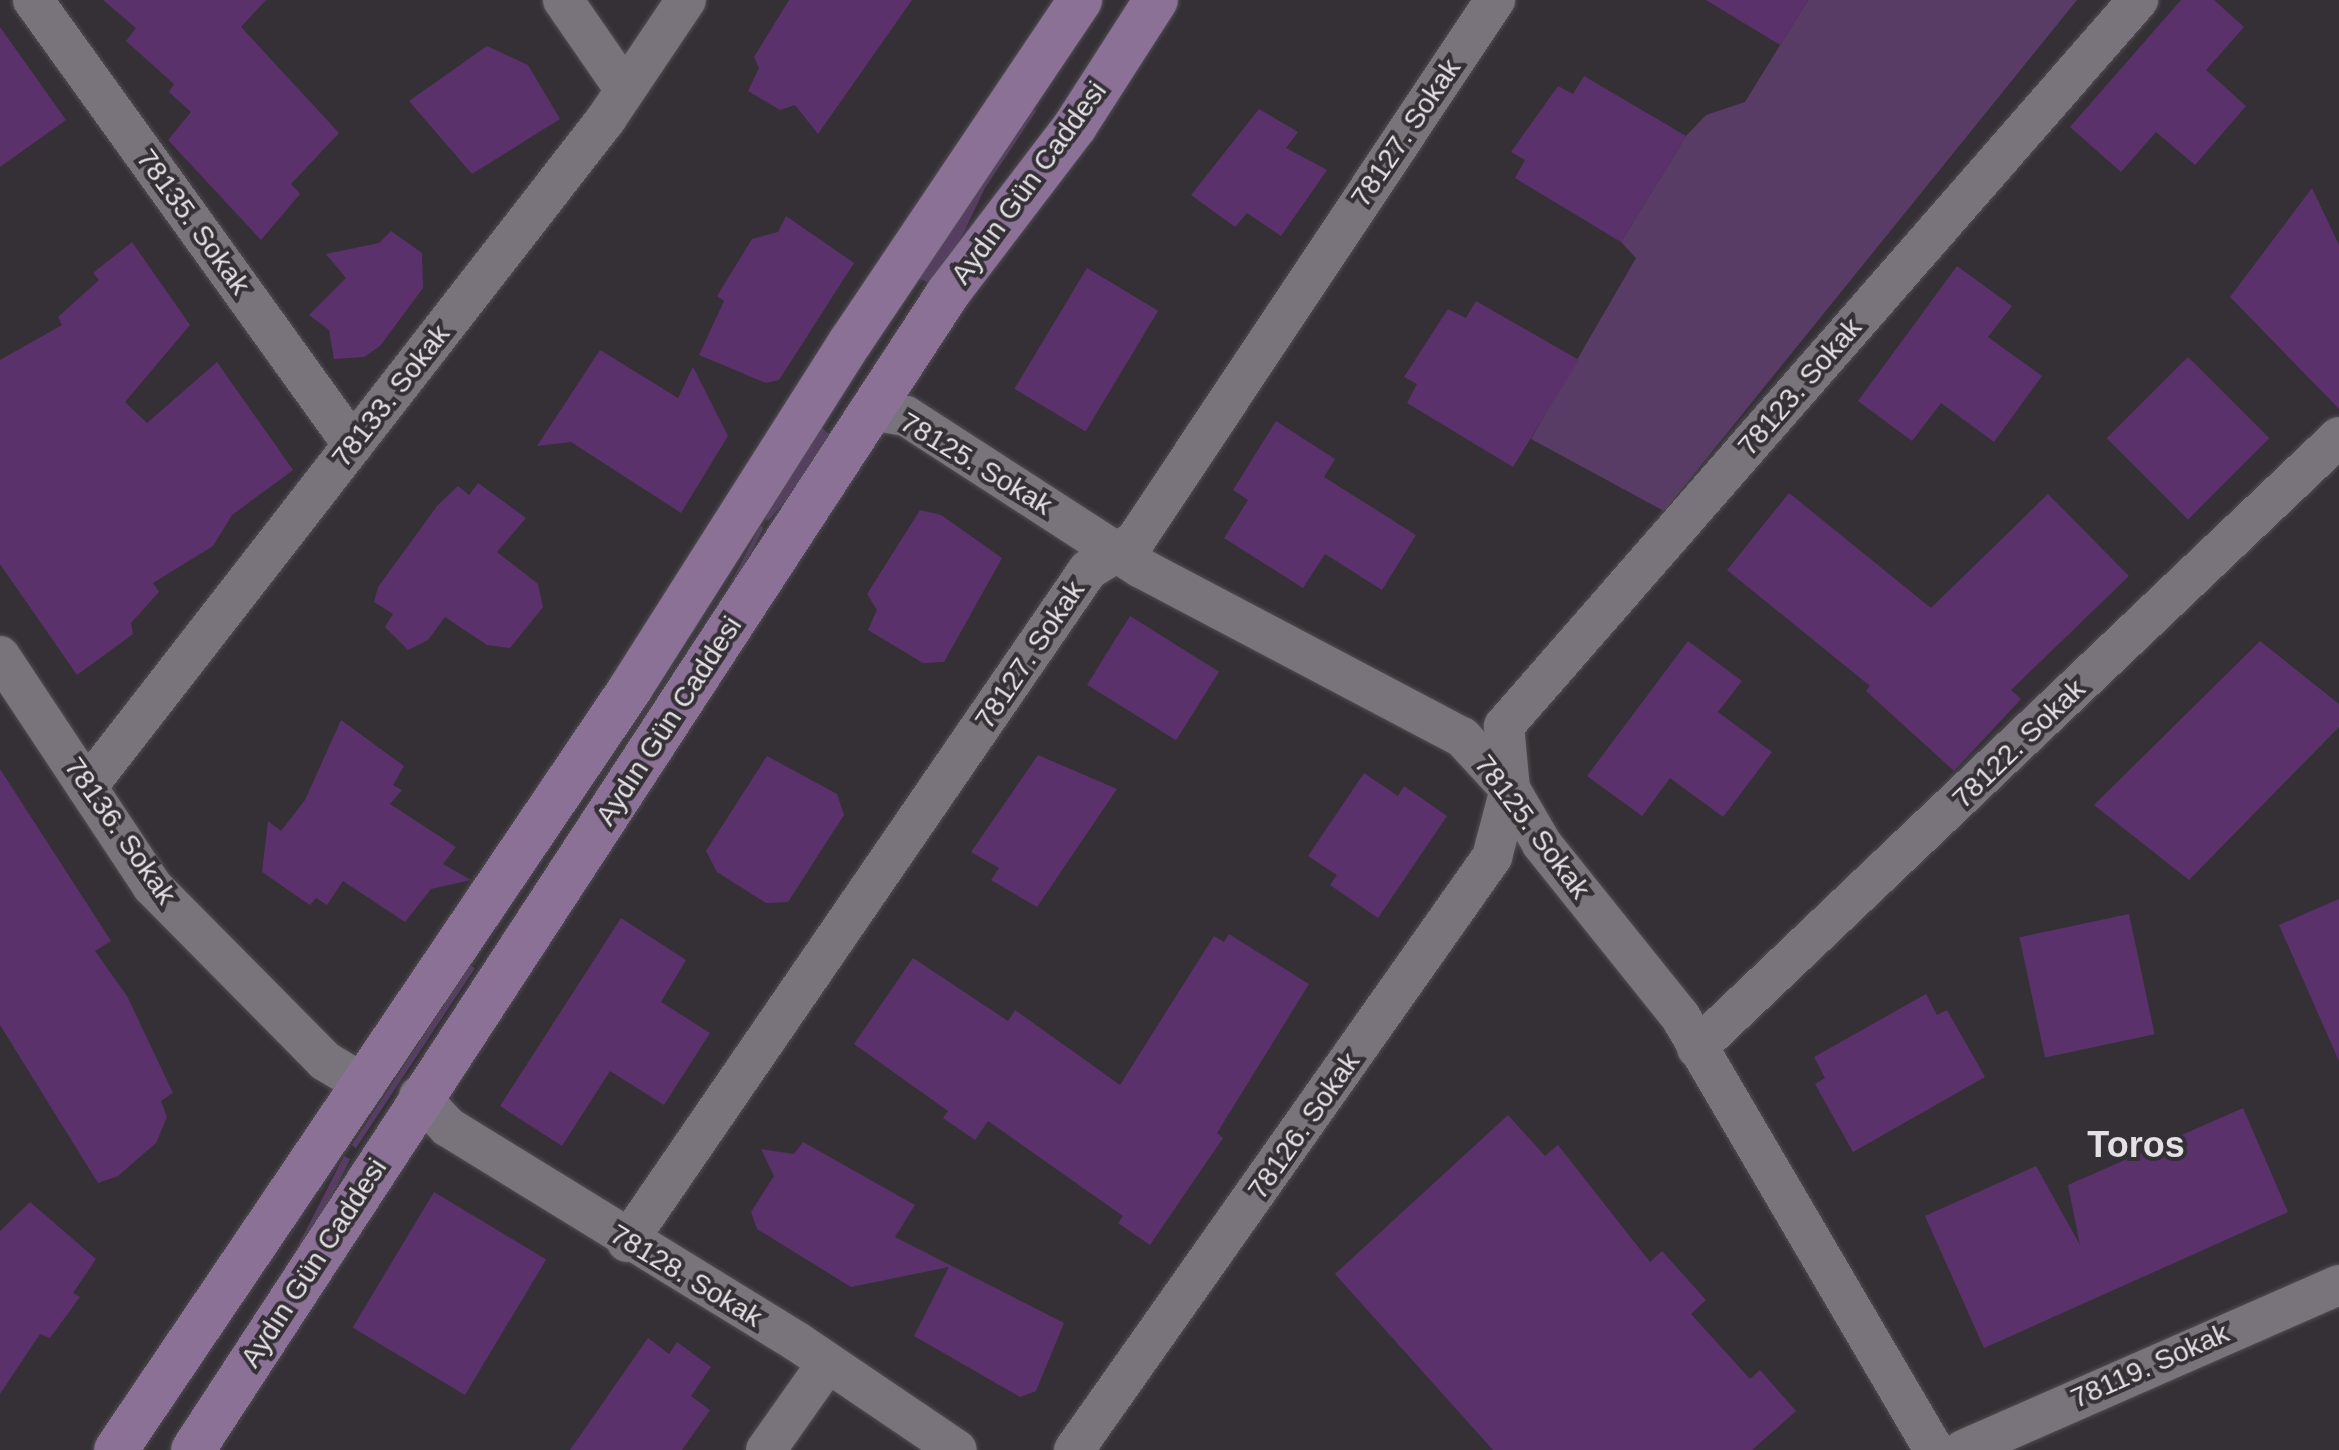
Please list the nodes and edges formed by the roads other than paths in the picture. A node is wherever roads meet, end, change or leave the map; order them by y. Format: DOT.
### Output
graph roads {
  1 [pos="33,0"];
  2 [pos="563,0"];
  3 [pos="686,0"];
  4 [pos="1080,0"];
  5 [pos="1156,0"];
  6 [pos="1495,0"];
  7 [pos="2138,0"];
  8 [pos="625,90"];
  9 [pos="857,332"];
  10 [pos="911,350"];
  11 [pos="871,410"];
  12 [pos="2339,437"];
  13 [pos="353,445"];
  14 [pos="1117,553"];
  15 [pos="0,656"];
  16 [pos="87,787"];
  17 [pos="1510,789"];
  18 [pos="1697,1048"];
  19 [pos="365,1085"];
  20 [pos="419,1096"];
  21 [pos="627,1242"];
  22 [pos="2336,1293"];
  23 [pos="826,1365"];
  24 [pos="116,1450"];
  25 [pos="193,1450"];
  26 [pos="766,1450"];
  27 [pos="957,1450"];
  28 [pos="1074,1450"];
  29 [pos="1934,1450"];
  30 [pos="1963,1450"];
  1 -- 13 [label="street, 78135. Sokak"];
  2 -- 8 [label="street"];
  3 -- 8 [label="street, 78133. Sokak"];
  4 -- 9 [label="main road, Aydın Gün Caddesi"];
  5 -- 10 [label="main road, Aydın Gün Caddesi"];
  6 -- 14 [label="street, 78127. Sokak"];
  7 -- 17 [label="street, 78123. Sokak"];
  8 -- 13 [label="street, 78133. Sokak"];
  9 -- 10 [label="main road"];
  9 -- 11 [label="main road"];
  9 -- 19 [label="main road, Aydın Gün Caddesi"];
  10 -- 11 [label="main road, Aydın Gün Caddesi"];
  11 -- 14 [label="street, 78125. Sokak"];
  11 -- 20 [label="main road, Aydın Gün Caddesi"];
  12 -- 18 [label="street, 78122. Sokak"];
  13 -- 16 [label="street, 78133. Sokak"];
  14 -- 17 [label="street, 78125. Sokak"];
  14 -- 21 [label="street, 78127. Sokak"];
  15 -- 16 [label="street, 78136. Sokak"];
  16 -- 19 [label="street, 78136. Sokak"];
  17 -- 18 [label="street, 78125. Sokak"];
  17 -- 28 [label="street, 78126. Sokak"];
  18 -- 29 [label="street, 78125. Sokak"];
  19 -- 24 [label="main road, Aydın Gün Caddesi"];
  20 -- 21 [label="street, 78128. Sokak"];
  20 -- 25 [label="main road, Aydın Gün Caddesi"];
  21 -- 23 [label="street, 78128. Sokak"];
  22 -- 30 [label="street, 78119. Sokak"];
  23 -- 26 [label="street"];
  23 -- 27 [label="street, 78128. Sokak"];
}
